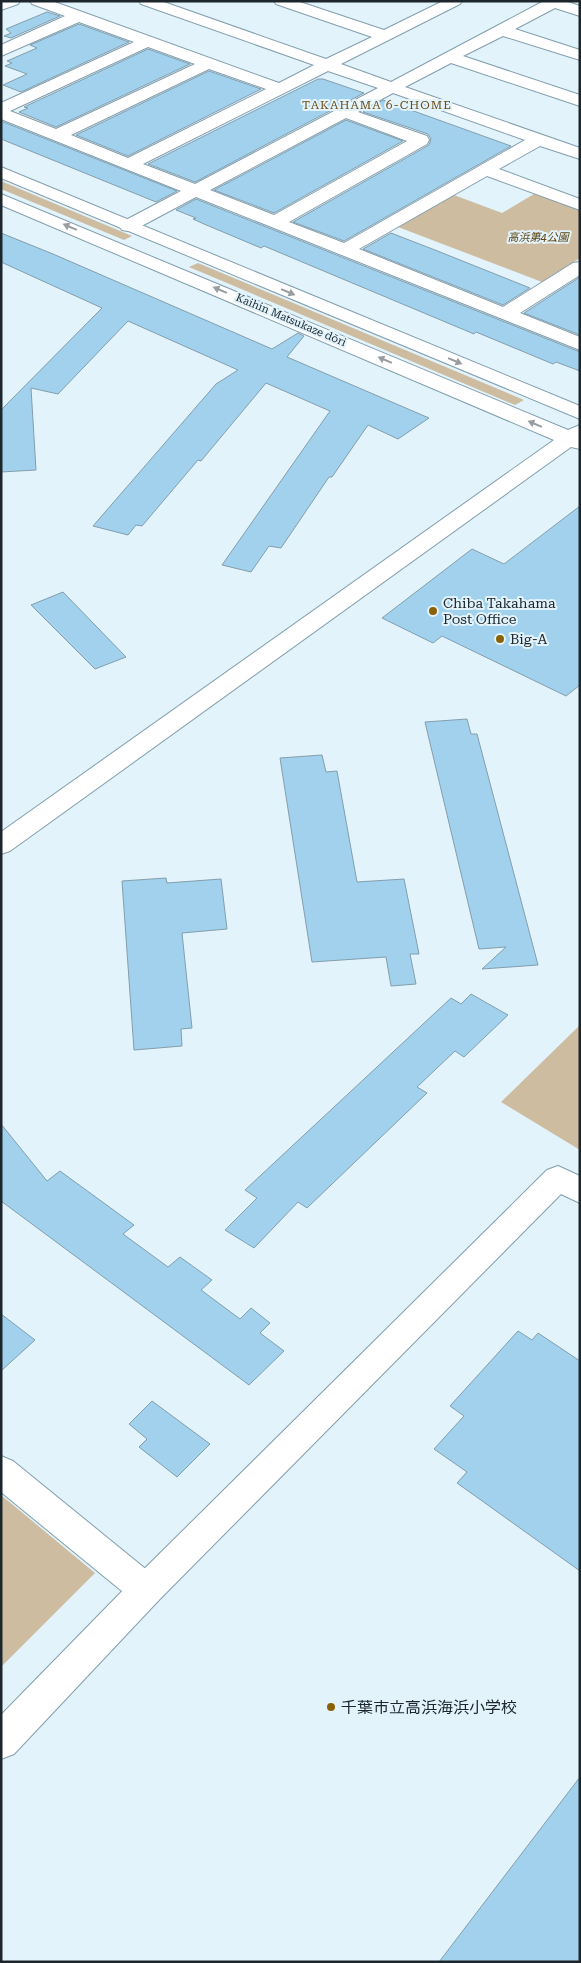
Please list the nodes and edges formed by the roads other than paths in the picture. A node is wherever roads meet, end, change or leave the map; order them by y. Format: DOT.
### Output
graph roads {
  1 [pos="13,1"];
  2 [pos="38,1"];
  3 [pos="146,1"];
  4 [pos="281,1"];
  5 [pos="455,1"];
  6 [pos="551,2"];
  7 [pos="420,4"];
  8 [pos="1,6"];
  9 [pos="438,10"];
  10 [pos="580,11"];
  11 [pos="79,16"];
  12 [pos="501,30"];
  13 [pos="385,36"];
  14 [pos="148,41"];
  15 [pos="1,51"];
  16 [pos="580,55"];
  17 [pos="450,57"];
  18 [pos="209,63"];
  19 [pos="328,65"];
  20 [pos="390,88"];
  21 [pos="280,89"];
  22 [pos="580,101"];
  23 [pos="1,109"];
  24 [pos="344,112"];
  25 [pos="1,113"];
  26 [pos="57,135"];
  27 [pos="538,140"];
  28 [pos="580,154"];
  29 [pos="129,164"];
  30 [pos="485,170"];
  31 [pos="1,172"];
  32 [pos="195,190"];
  33 [pos="1,199"];
  34 [pos="580,205"];
  35 [pos="275,222"];
  36 [pos="128,226"];
  37 [pos="173,244"];
  38 [pos="345,250"];
  39 [pos="146,259"];
  40 [pos="580,267"];
  41 [pos="505,314"];
  42 [pos="580,344"];
  43 [pos="580,413"];
  44 [pos="576,437"];
  45 [pos="1,845"];
  46 [pos="580,1191"];
  47 [pos="1,1471"];
  48 [pos="146,1590"];
  49 [pos="1,1742"];
  1 -- 8 [label="street"];
  2 -- 11 [label="street"];
  3 -- 19 [label="street"];
  4 -- 13 [label="street"];
  5 -- 9 [label="street"];
  6 -- 10 [label="street"];
  6 -- 12 [label="street"];
  7 -- 9 [label="street"];
  9 -- 13 [label="street"];
  11 -- 14 [label="street"];
  11 -- 15 [label="street"];
  12 -- 16 [label="street"];
  12 -- 17 [label="street"];
  13 -- 19 [label="street"];
  14 -- 18 [label="street"];
  14 -- 23 [label="street"];
  17 -- 20 [label="street"];
  17 -- 22 [label="street"];
  18 -- 21 [label="street"];
  18 -- 26 [label="street"];
  19 -- 20 [label="street"];
  19 -- 21 [label="street"];
  20 -- 24 [label="street"];
  20 -- 27 [label="street"];
  21 -- 29 [label="street"];
  24 -- 32 [label="street"];
  24 -- 35 [label="street"];
  25 -- 26 [label="street"];
  26 -- 29 [label="street"];
  27 -- 28 [label="street"];
  27 -- 30 [label="street"];
  29 -- 32 [label="street"];
  30 -- 34 [label="street"];
  30 -- 38 [label="street"];
  31 -- 36 [label="street, Kaihin Matsukaze dōri"];
  32 -- 35 [label="street"];
  32 -- 36 [label="street"];
  39 -- 33 [label="street, Kaihin Matsukaze dōri, one-way"];
  35 -- 38 [label="street"];
  36 -- 37 [label="street, Kaihin Matsukaze dōri"];
  37 -- 39 [label="street"];
  37 -- 43 [label="street, Kaihin Matsukaze dōri, one-way"];
  38 -- 41 [label="street"];
  44 -- 39 [label="street, Kaihin Matsukaze dōri, one-way"];
  40 -- 41 [label="street"];
  41 -- 42 [label="street"];
  44 -- 45 [label="street"];
  46 -- 48 [label="street"];
  47 -- 48 [label="street"];
  48 -- 49 [label="street"];
}
